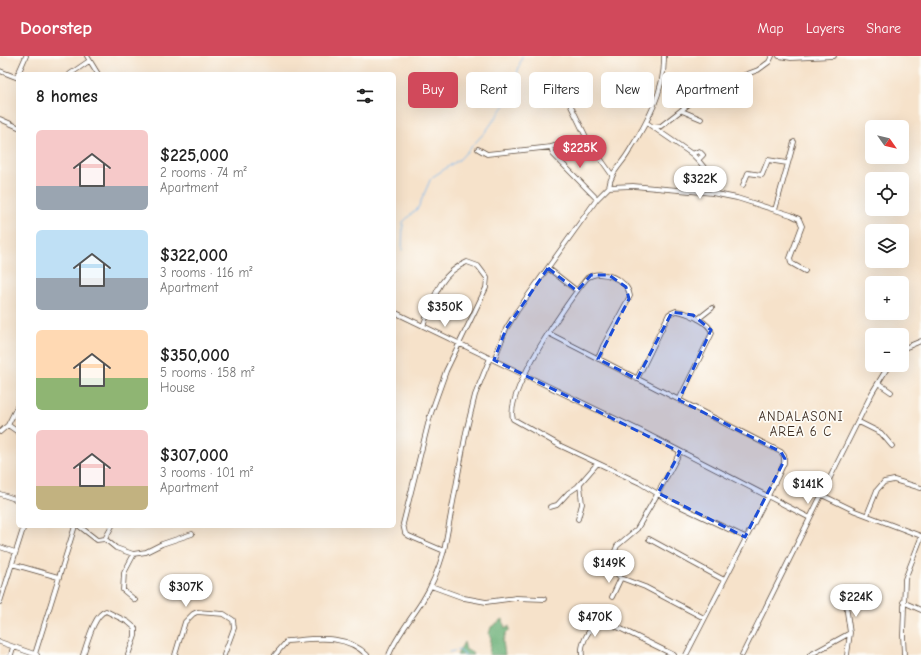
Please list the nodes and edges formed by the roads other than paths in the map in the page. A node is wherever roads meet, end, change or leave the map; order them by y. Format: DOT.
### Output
graph roads {
  1 [pos="26,56"];
  2 [pos="87,56"];
  3 [pos="664,56"];
  4 [pos="772,56"];
  5 [pos="779,56"];
  6 [pos="834,56"];
  7 [pos="89,61"];
  8 [pos="0,71"];
  9 [pos="20,72"];
  10 [pos="73,72"];
  11 [pos="97,72"];
  12 [pos="16,75"];
  13 [pos="572,108"];
  14 [pos="682,111"];
  15 [pos="0,119"];
  16 [pos="701,119"];
  17 [pos="647,123"];
  18 [pos="16,126"];
  19 [pos="653,127"];
  20 [pos="586,137"];
  21 [pos="794,142"];
  22 [pos="550,147"];
  23 [pos="478,149"];
  24 [pos="692,154"];
  25 [pos="698,160"];
  26 [pos="787,163"];
  27 [pos="612,175"];
  28 [pos="743,185"];
  29 [pos="609,187"];
  30 [pos="701,192"];
  31 [pos="597,199"];
  32 [pos="775,210"];
  33 [pos="548,268"];
  34 [pos="805,270"];
  35 [pos="577,291"];
  36 [pos="712,308"];
  37 [pos="396,313"];
  38 [pos="698,319"];
  39 [pos="422,326"];
  40 [pos="548,333"];
  41 [pos="921,341"];
  42 [pos="458,342"];
  43 [pos="909,346"];
  44 [pos="492,359"];
  45 [pos="598,359"];
  46 [pos="885,372"];
  47 [pos="525,375"];
  48 [pos="637,379"];
  49 [pos="878,383"];
  50 [pos="891,392"];
  51 [pos="679,400"];
  52 [pos="16,409"];
  53 [pos="859,422"];
  54 [pos="8,425"];
  55 [pos="16,431"];
  56 [pos="0,432"];
  57 [pos="892,446"];
  58 [pos="680,452"];
  59 [pos="597,464"];
  60 [pos="580,483"];
  61 [pos="921,488"];
  62 [pos="658,493"];
  63 [pos="0,494"];
  64 [pos="822,495"];
  65 [pos="768,496"];
  66 [pos="16,499"];
  67 [pos="550,508"];
  68 [pos="868,515"];
  69 [pos="810,518"];
  70 [pos="578,519"];
  71 [pos="23,528"];
  72 [pos="74,528"];
  73 [pos="82,528"];
  74 [pos="111,528"];
  75 [pos="192,534"];
  76 [pos="745,537"];
  77 [pos="921,537"];
  78 [pos="105,539"];
  79 [pos="649,539"];
  80 [pos="0,547"];
  81 [pos="444,551"];
  82 [pos="16,552"];
  83 [pos="134,554"];
  84 [pos="12,564"];
  85 [pos="58,577"];
  86 [pos="620,578"];
  87 [pos="724,580"];
  88 [pos="431,586"];
  89 [pos="1,595"];
  90 [pos="612,598"];
  91 [pos="544,599"];
  92 [pos="135,600"];
  93 [pos="855,600"];
  94 [pos="0,602"];
  95 [pos="903,602"];
  96 [pos="921,610"];
  97 [pos="704,618"];
  98 [pos="850,633"];
  99 [pos="0,642"];
  100 [pos="13,647"];
  101 [pos="11,655"];
  102 [pos="36,655"];
  103 [pos="83,655"];
  104 [pos="128,655"];
  105 [pos="174,655"];
  106 [pos="224,655"];
  107 [pos="275,655"];
  108 [pos="367,655"];
  109 [pos="389,655"];
  110 [pos="582,655"];
  111 [pos="674,655"];
  112 [pos="686,655"];
  113 [pos="742,655"];
  114 [pos="810,655"];
  115 [pos="847,655"];
  116 [pos="904,655"];
  1 -- 9 [label="street"];
  2 -- 7 [label="street"];
  3 -- 17 [label="street"];
  4 -- 14 [label="street"];
  5 -- 6 [label="street"];
  7 -- 10 [label="street"];
  7 -- 11 [label="street"];
  8 -- 12 [label="street"];
  13 -- 20 [label="street"];
  14 -- 16 [label="street"];
  14 -- 19 [label="street"];
  15 -- 18 [label="street"];
  17 -- 19 [label="street"];
  17 -- 27 [label="street"];
  19 -- 24 [label="street"];
  20 -- 22 [label="street"];
  20 -- 27 [label="street"];
  21 -- 26 [label="street"];
  22 -- 23 [label="street"];
  22 -- 31 [label="street"];
  24 -- 25 [label="street"];
  24 -- 25 [label="street"];
  25 -- 30 [label="street"];
  26 -- 28 [label="street"];
  26 -- 32 [label="street"];
  27 -- 29 [label="street"];
  29 -- 30 [label="street"];
  29 -- 31 [label="street"];
  30 -- 32 [label="street"];
  31 -- 33 [label="street"];
  32 -- 34 [label="street"];
  33 -- 35 [label="street"];
  33 -- 44 [label="street"];
  35 -- 40 [label="street"];
  35 -- 45 [label="street"];
  36 -- 38 [label="street"];
  37 -- 39 [label="street"];
  38 -- 48 [label="street"];
  38 -- 51 [label="street"];
  39 -- 42 [label="street"];
  39 -- 42 [label="street"];
  40 -- 45 [label="street"];
  40 -- 47 [label="street"];
  41 -- 43 [label="street"];
  42 -- 44 [label="street"];
  42 -- 81 [label="street"];
  44 -- 47 [label="street"];
  44 -- 81 [label="street"];
  45 -- 48 [label="street"];
  46 -- 49 [label="street"];
  47 -- 58 [label="street"];
  47 -- 59 [label="street"];
  48 -- 51 [label="street"];
  49 -- 50 [label="street"];
  49 -- 53 [label="street"];
  51 -- 65 [label="street"];
  52 -- 54 [label="street"];
  53 -- 57 [label="street"];
  53 -- 64 [label="street"];
  54 -- 55 [label="street"];
  54 -- 56 [label="street"];
  58 -- 62 [label="street"];
  58 -- 65 [label="street"];
  59 -- 60 [label="street"];
  59 -- 62 [label="street"];
  60 -- 67 [label="street"];
  60 -- 70 [label="street"];
  61 -- 68 [label="street"];
  62 -- 76 [label="street"];
  62 -- 86 [label="street"];
  63 -- 66 [label="street"];
  64 -- 68 [label="street"];
  64 -- 69 [label="street"];
  65 -- 69 [label="street"];
  65 -- 76 [label="street"];
  68 -- 77 [label="street"];
  69 -- 113 [label="street"];
  71 -- 82 [label="street"];
  72 -- 85 [label="street"];
  73 -- 78 [label="street"];
  74 -- 78 [label="street"];
  75 -- 83 [label="street"];
  76 -- 87 [label="street"];
  77 -- 95 [label="street"];
  78 -- 83 [label="street"];
  79 -- 87 [label="street"];
  80 -- 82 [label="street"];
  81 -- 88 [label="street"];
  82 -- 84 [label="street"];
  83 -- 92 [label="street"];
  84 -- 85 [label="street"];
  84 -- 89 [label="street"];
  85 -- 102 [label="street"];
  86 -- 90 [label="street"];
  86 -- 97 [label="street"];
  87 -- 97 [label="street"];
  88 -- 91 [label="street"];
  88 -- 109 [label="street"];
  89 -- 94 [label="street"];
  93 -- 98 [label="street"];
  95 -- 96 [label="street"];
  95 -- 116 [label="street"];
  97 -- 112 [label="street"];
  98 -- 114 [label="street"];
  98 -- 115 [label="street"];
  99 -- 100 [label="street"];
  100 -- 101 [label="street"];
  100 -- 102 [label="street"];
  103 -- 104 [label="street"];
  105 -- 106 [label="street"];
  107 -- 108 [label="street"];
  110 -- 111 [label="street"];
}
